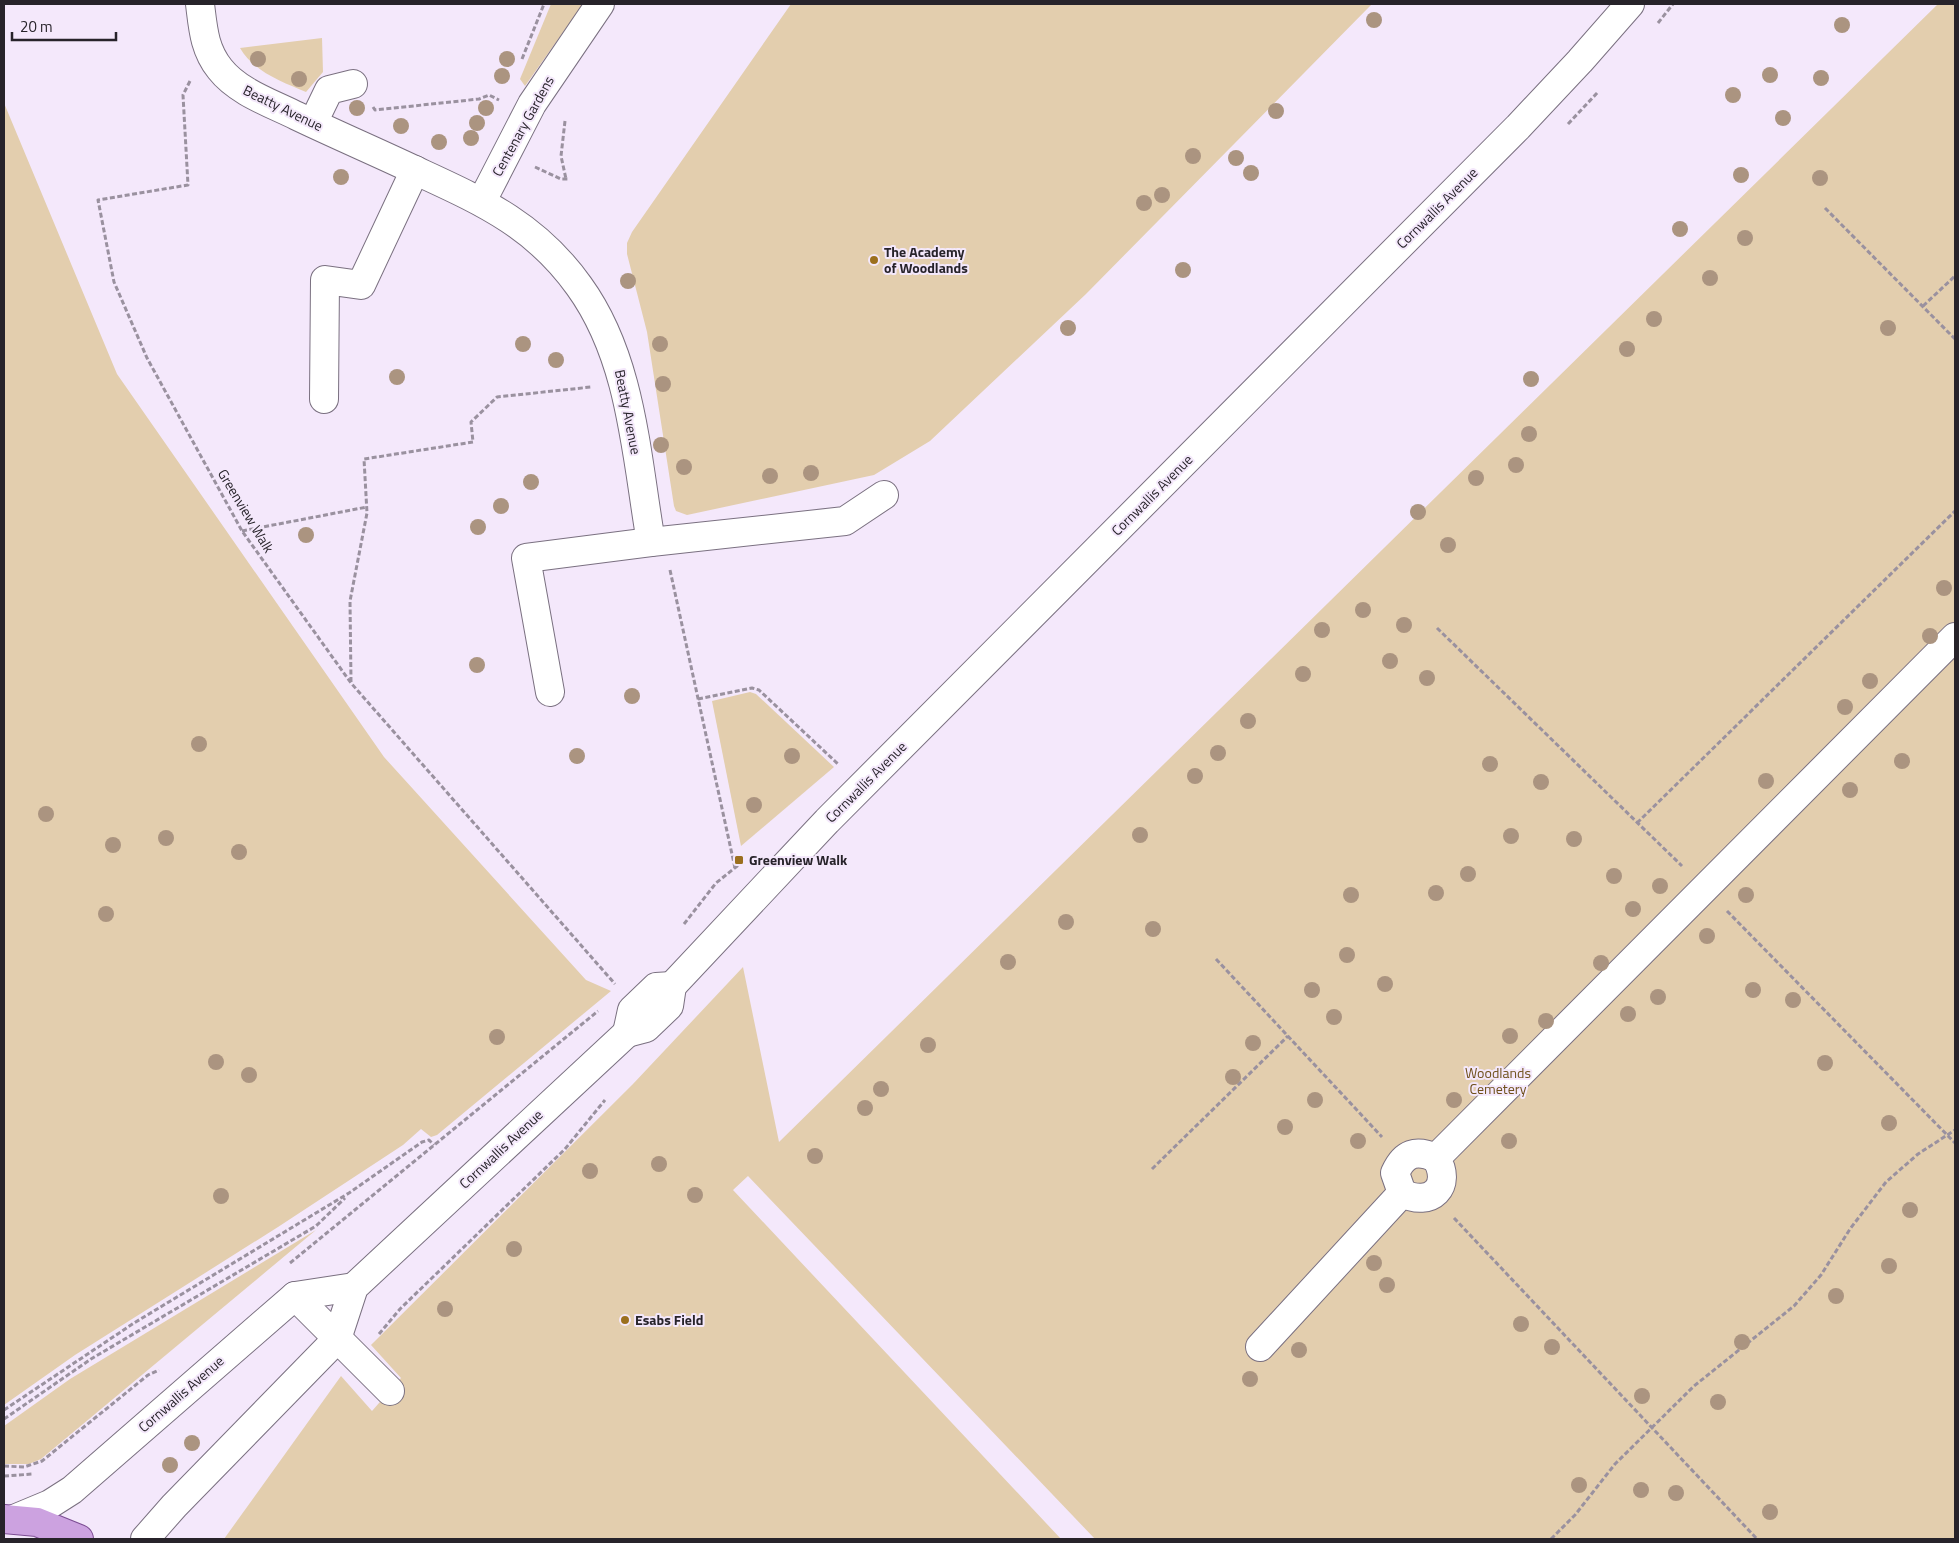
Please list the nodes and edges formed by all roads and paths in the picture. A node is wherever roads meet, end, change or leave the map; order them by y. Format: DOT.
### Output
graph roads {
  1 [pos="200,4"];
  2 [pos="600,4"];
  3 [pos="1630,4"];
  4 [pos="207,48"];
  5 [pos="353,84"];
  6 [pos="506,103"];
  7 [pos="564,121"];
  8 [pos="313,124"];
  9 [pos="532,166"];
  10 [pos="415,170"];
  11 [pos="482,201"];
  12 [pos="1824,208"];
  13 [pos="1955,276"];
  14 [pos="1923,306"];
  15 [pos="1955,339"];
  16 [pos="624,384"];
  17 [pos="324,399"];
  18 [pos="884,495"];
  19 [pos="367,506"];
  20 [pos="1955,511"];
  21 [pos="242,531"];
  22 [pos="651,542"];
  23 [pos="1437,628"];
  24 [pos="1955,637"];
  25 [pos="351,683"];
  26 [pos="550,692"];
  27 [pos="698,699"];
  28 [pos="844,769"];
  29 [pos="1637,823"];
  30 [pos="735,868"];
  31 [pos="1704,888"];
  32 [pos="1216,959"];
  33 [pos="616,984"];
  34 [pos="603,1008"];
  35 [pos="1288,1036"];
  36 [pos="1955,1130"];
  37 [pos="1948,1135"];
  38 [pos="1383,1137"];
  39 [pos="1955,1142"];
  40 [pos="434,1145"];
  41 [pos="1436,1158"];
  42 [pos="1152,1169"];
  43 [pos="1402,1192"];
  44 [pos="350,1194"];
  45 [pos="1432,1195"];
  46 [pos="504,1210"];
  47 [pos="286,1266"];
  48 [pos="354,1286"];
  49 [pos="295,1296"];
  50 [pos="337,1339"];
  51 [pos="1260,1347"];
  52 [pos="359,1360"];
  53 [pos="162,1369"];
  54 [pos="390,1391"];
  55 [pos="4,1410"];
  56 [pos="4,1419"];
  57 [pos="1652,1428"];
  58 [pos="4,1466"];
  59 [pos="9,1519"];
  60 [pos="79,1539"];
  61 [pos="145,1539"];
  62 [pos="1551,1539"];
  63 [pos="1757,1539"];
  1 -- 4 [label="street, Beatty Avenue"];
  2 -- 11 [label="street, Centenary Gardens"];
  3 -- 48 [label="street, Cornwallis Avenue"];
  4 -- 8 [label="street, Beatty Avenue"];
  4 -- 21 [label="path, Greenview Walk"];
  5 -- 6 [label="path, Centenary Gardens"];
  5 -- 8 [label="street"];
  7 -- 9 [label="path"];
  8 -- 10 [label="street, Beatty Avenue"];
  10 -- 11 [label="street, Beatty Avenue"];
  10 -- 17 [label="street"];
  11 -- 16 [label="street, Beatty Avenue"];
  12 -- 14 [label="path"];
  13 -- 14 [label="path"];
  14 -- 15 [label="path"];
  16 -- 19 [label="path"];
  16 -- 22 [label="street, Beatty Avenue"];
  18 -- 22 [label="street"];
  19 -- 21 [label="path"];
  19 -- 25 [label="path"];
  20 -- 29 [label="path"];
  21 -- 25 [label="path, Greenview Walk"];
  22 -- 26 [label="street"];
  22 -- 27 [label="path"];
  23 -- 29 [label="path"];
  24 -- 31 [label="street"];
  25 -- 33 [label="path, Greenview Walk"];
  27 -- 28 [label="path"];
  27 -- 30 [label="path"];
  29 -- 31 [label="path"];
  31 -- 37 [label="path"];
  31 -- 41 [label="street"];
  32 -- 35 [label="path"];
  34 -- 40 [label="path"];
  35 -- 38 [label="path"];
  35 -- 42 [label="path"];
  36 -- 37 [label="path"];
  37 -- 39 [label="path"];
  37 -- 57 [label="path"];
  40 -- 44 [label="path"];
  40 -- 47 [label="path"];
  41 -- 43 [label="street"];
  41 -- 45 [label="street"];
  43 -- 45 [label="street"];
  43 -- 51 [label="street"];
  44 -- 55 [label="path"];
  44 -- 56 [label="path"];
  45 -- 57 [label="path"];
  46 -- 52 [label="path"];
  48 -- 49 [label="street"];
  48 -- 50 [label="street, Cornwallis Avenue"];
  49 -- 50 [label="street"];
  49 -- 59 [label="street, Cornwallis Avenue"];
  50 -- 52 [label="street"];
  50 -- 61 [label="street, Cornwallis Avenue"];
  52 -- 54 [label="street"];
  53 -- 58 [label="path"];
  57 -- 62 [label="path"];
  57 -- 63 [label="path"];
  59 -- 60 [label="main road"];
}
